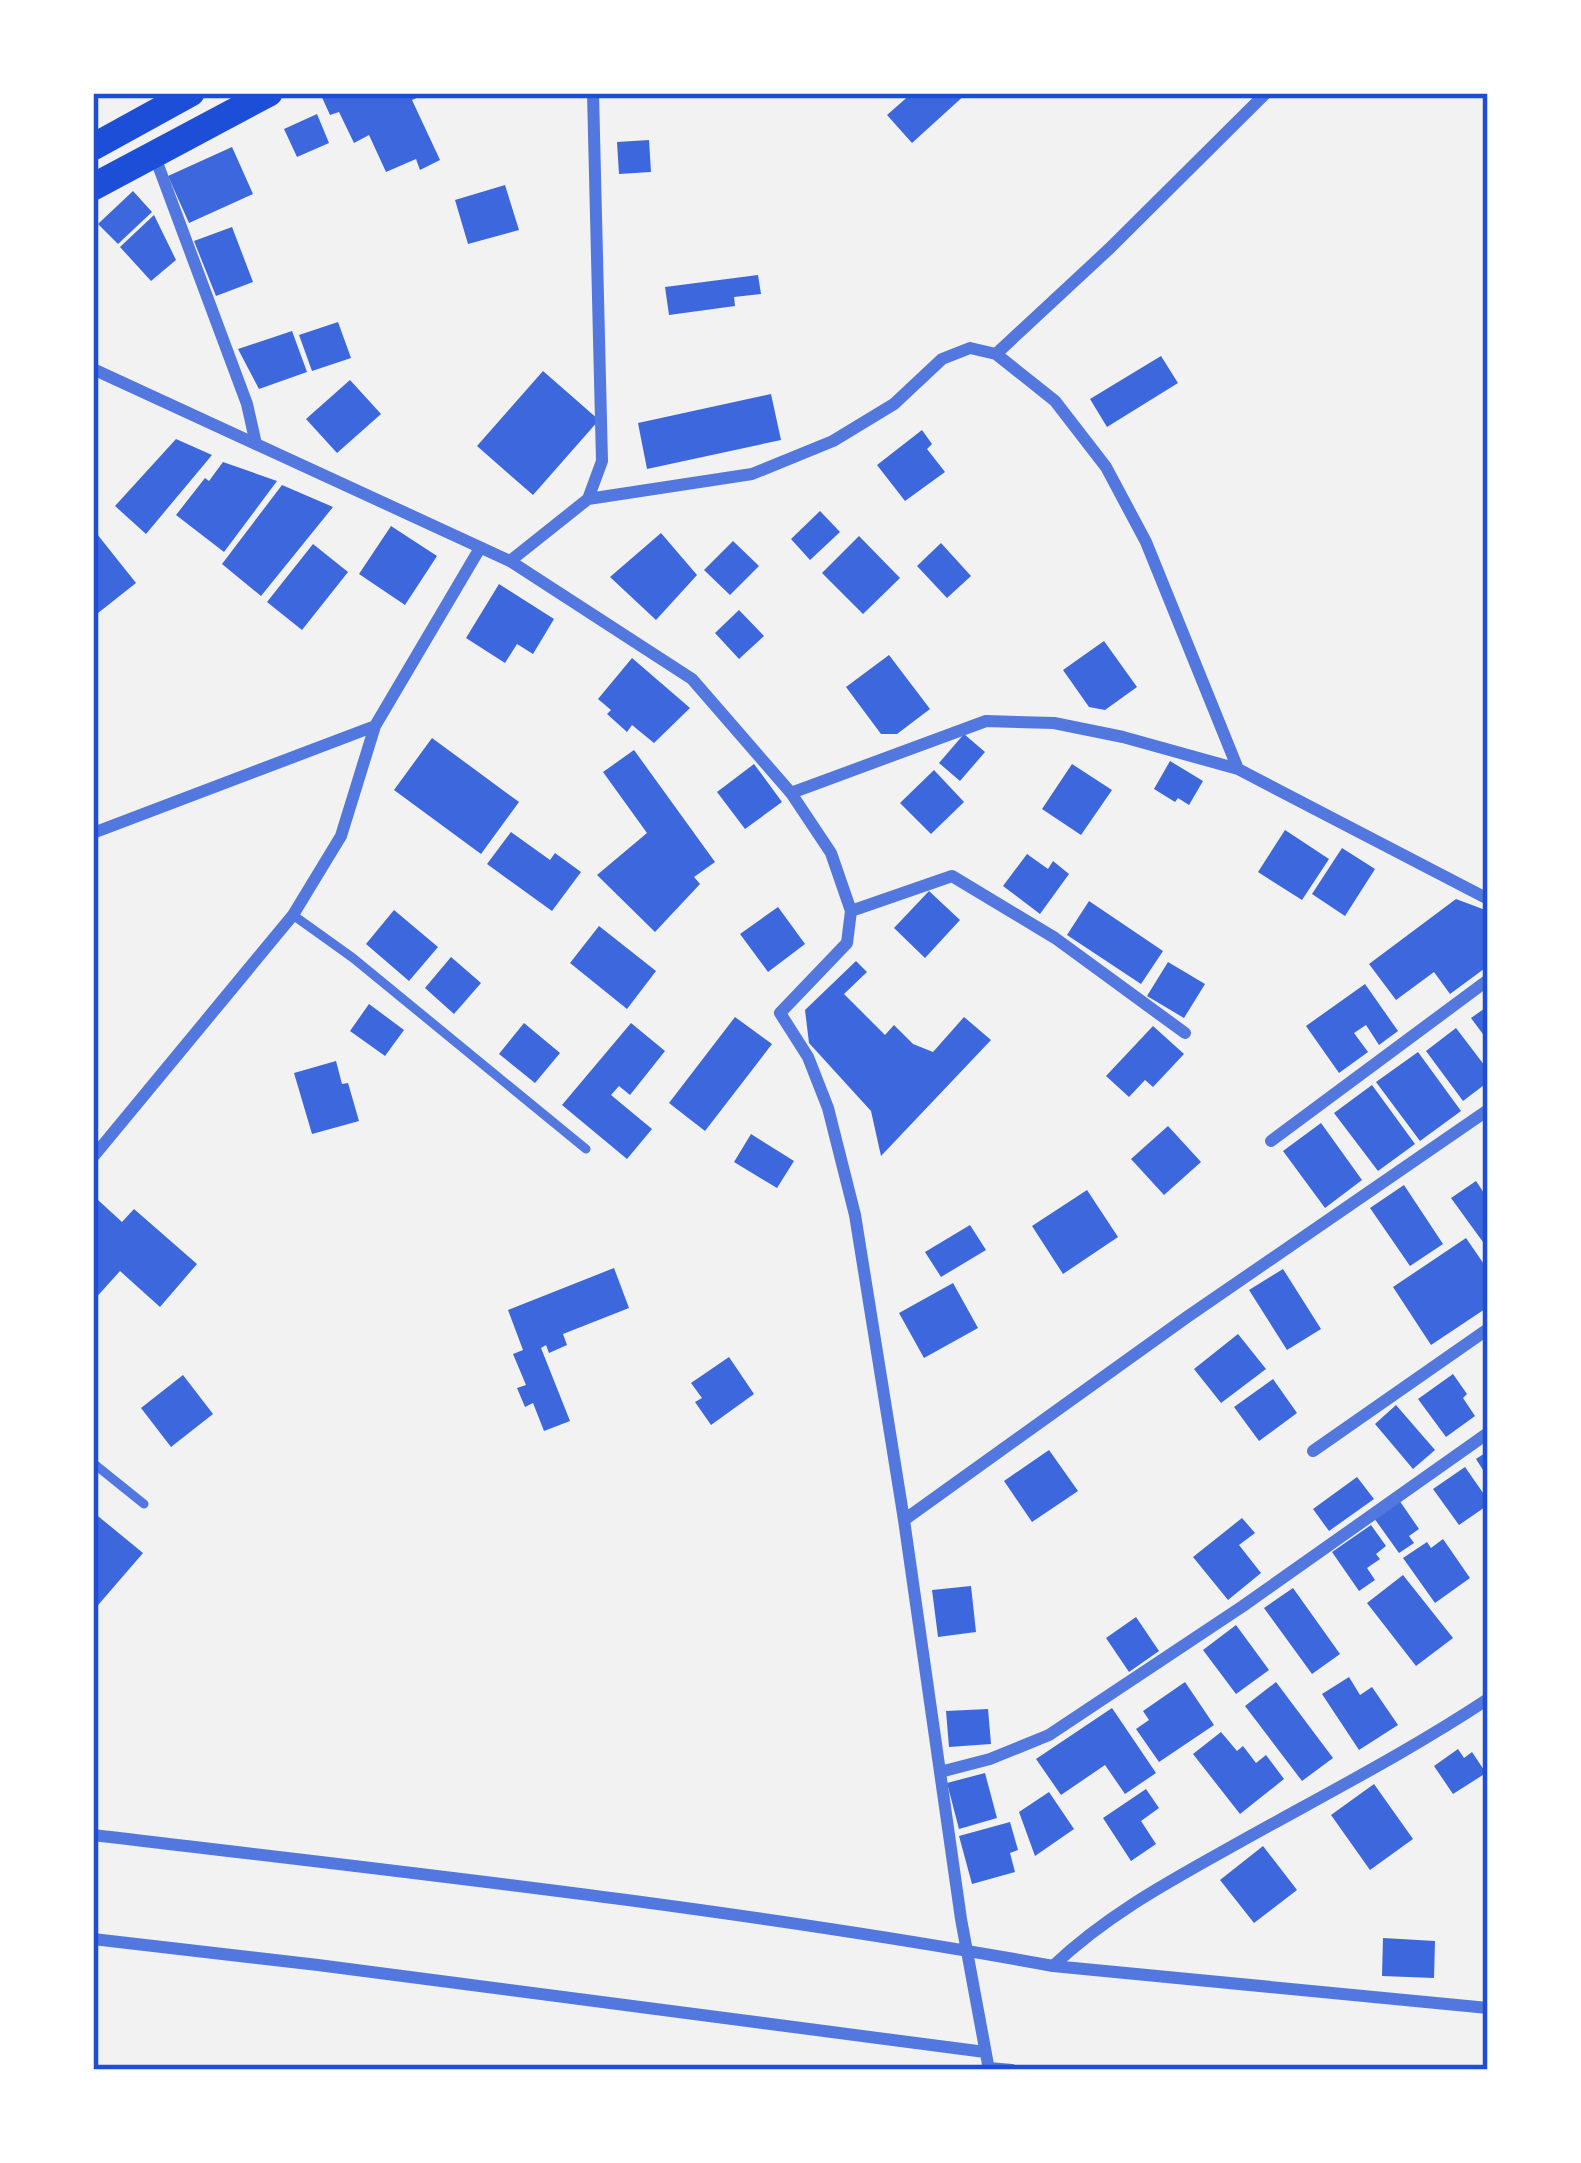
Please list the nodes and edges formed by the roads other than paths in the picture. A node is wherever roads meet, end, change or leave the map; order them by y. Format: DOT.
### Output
graph roads {
  1 [pos="191,93"];
  2 [pos="269,93"];
  3 [pos="593,93"];
  4 [pos="1266,93"];
  5 [pos="162,100"];
  6 [pos="93,147"];
  7 [pos="155,155"];
  8 [pos="93,187"];
  9 [pos="996,354"];
  10 [pos="93,369"];
  11 [pos="256,444"];
  12 [pos="588,499"];
  13 [pos="480,548"];
  14 [pos="510,561"];
  15 [pos="375,726"];
  16 [pos="1238,769"];
  17 [pos="791,793"];
  18 [pos="93,833"];
  19 [pos="1488,899"];
  20 [pos="851,911"];
  21 [pos="293,915"];
  22 [pos="1488,980"];
  23 [pos="1185,1033"];
  24 [pos="1488,1110"];
  25 [pos="1271,1142"];
  26 [pos="586,1149"];
  27 [pos="93,1157"];
  28 [pos="1488,1329"];
  29 [pos="1488,1433"];
  30 [pos="1313,1451"];
  31 [pos="93,1463"];
  32 [pos="144,1504"];
  33 [pos="904,1520"];
  34 [pos="1488,1700"];
  35 [pos="940,1772"];
  36 [pos="93,1835"];
  37 [pos="93,1940"];
  38 [pos="967,1950"];
  39 [pos="1053,1966"];
  40 [pos="1488,2008"];
  41 [pos="986,2052"];
  42 [pos="989,2069"];
  43 [pos="1012,2070"];
  1 -- 5 [label="main road"];
  2 -- 7 [label="main road"];
  3 -- 12 [label="street"];
  4 -- 9 [label="street"];
  5 -- 6 [label="main road"];
  7 -- 8 [label="main road"];
  7 -- 11 [label="street"];
  9 -- 12 [label="street"];
  9 -- 16 [label="street"];
  10 -- 11 [label="street"];
  11 -- 13 [label="street"];
  12 -- 14 [label="street"];
  13 -- 14 [label="street"];
  13 -- 15 [label="street"];
  14 -- 17 [label="street"];
  15 -- 18 [label="street"];
  15 -- 21 [label="street"];
  16 -- 17 [label="street"];
  16 -- 19 [label="street"];
  17 -- 20 [label="street"];
  20 -- 23 [label="street"];
  20 -- 33 [label="street"];
  21 -- 26 [label="lane"];
  21 -- 27 [label="street"];
  22 -- 25 [label="street"];
  24 -- 33 [label="street"];
  28 -- 30 [label="street"];
  29 -- 35 [label="street"];
  31 -- 32 [label="lane"];
  33 -- 35 [label="street"];
  34 -- 39 [label="street"];
  35 -- 38 [label="street"];
  36 -- 38 [label="street"];
  37 -- 41 [label="street"];
  38 -- 39 [label="street"];
  38 -- 41 [label="street"];
  39 -- 40 [label="street"];
  41 -- 42 [label="street"];
  42 -- 43 [label="street"];
}
